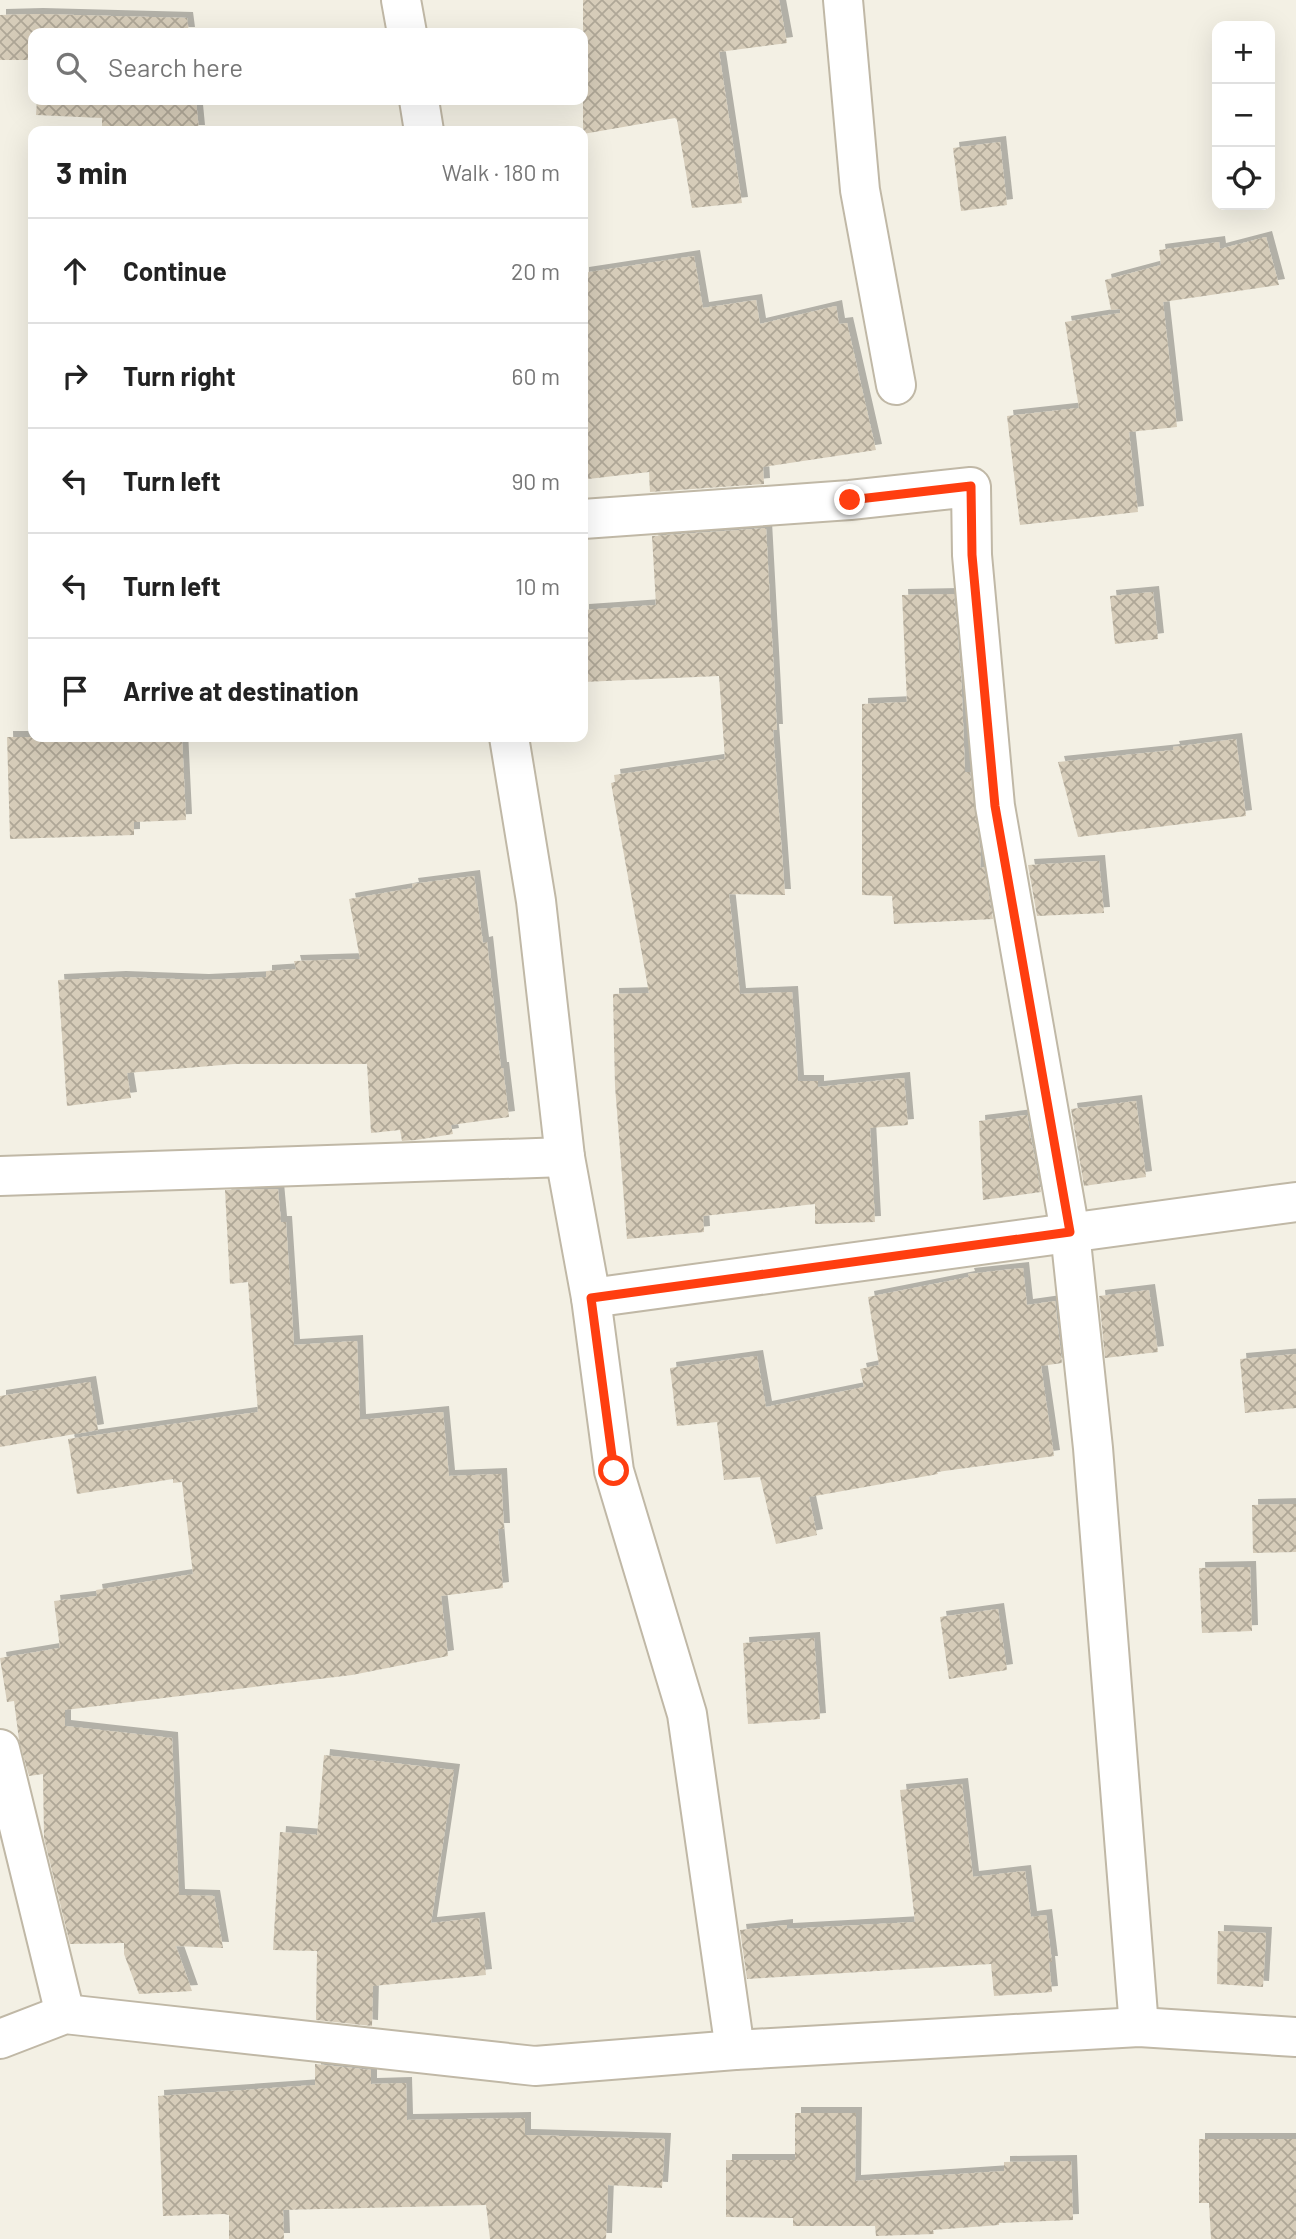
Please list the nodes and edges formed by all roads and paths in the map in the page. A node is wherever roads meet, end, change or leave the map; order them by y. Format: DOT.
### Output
graph roads {
  1 [pos="401,0"];
  2 [pos="843,0"];
  3 [pos="406,28"];
  4 [pos="420,105"];
  5 [pos="424,126"];
  6 [pos="896,385"];
  7 [pos="588,519"];
  8 [pos="510,742"];
  9 [pos="565,1157"];
  10 [pos="0,1176"];
  11 [pos="1296,1202"];
  12 [pos="1070,1232"];
  13 [pos="591,1298"];
  14 [pos="0,1749"];
  15 [pos="65,2014"];
  16 [pos="1139,2027"];
  17 [pos="1296,2037"];
  18 [pos="0,2039"];
  19 [pos="735,2050"];
  1 -- 3 [label="street"];
  2 -- 6 [label="street"];
  4 -- 5 [label="street"];
  7 -- 12 [label="street"];
  8 -- 9 [label="street"];
  9 -- 10 [label="street"];
  9 -- 13 [label="street"];
  11 -- 12 [label="street"];
  12 -- 13 [label="street"];
  12 -- 16 [label="street"];
  13 -- 19 [label="street"];
  14 -- 15 [label="street"];
  15 -- 18 [label="street"];
  15 -- 19 [label="street"];
  16 -- 17 [label="street"];
  16 -- 19 [label="street"];
}
